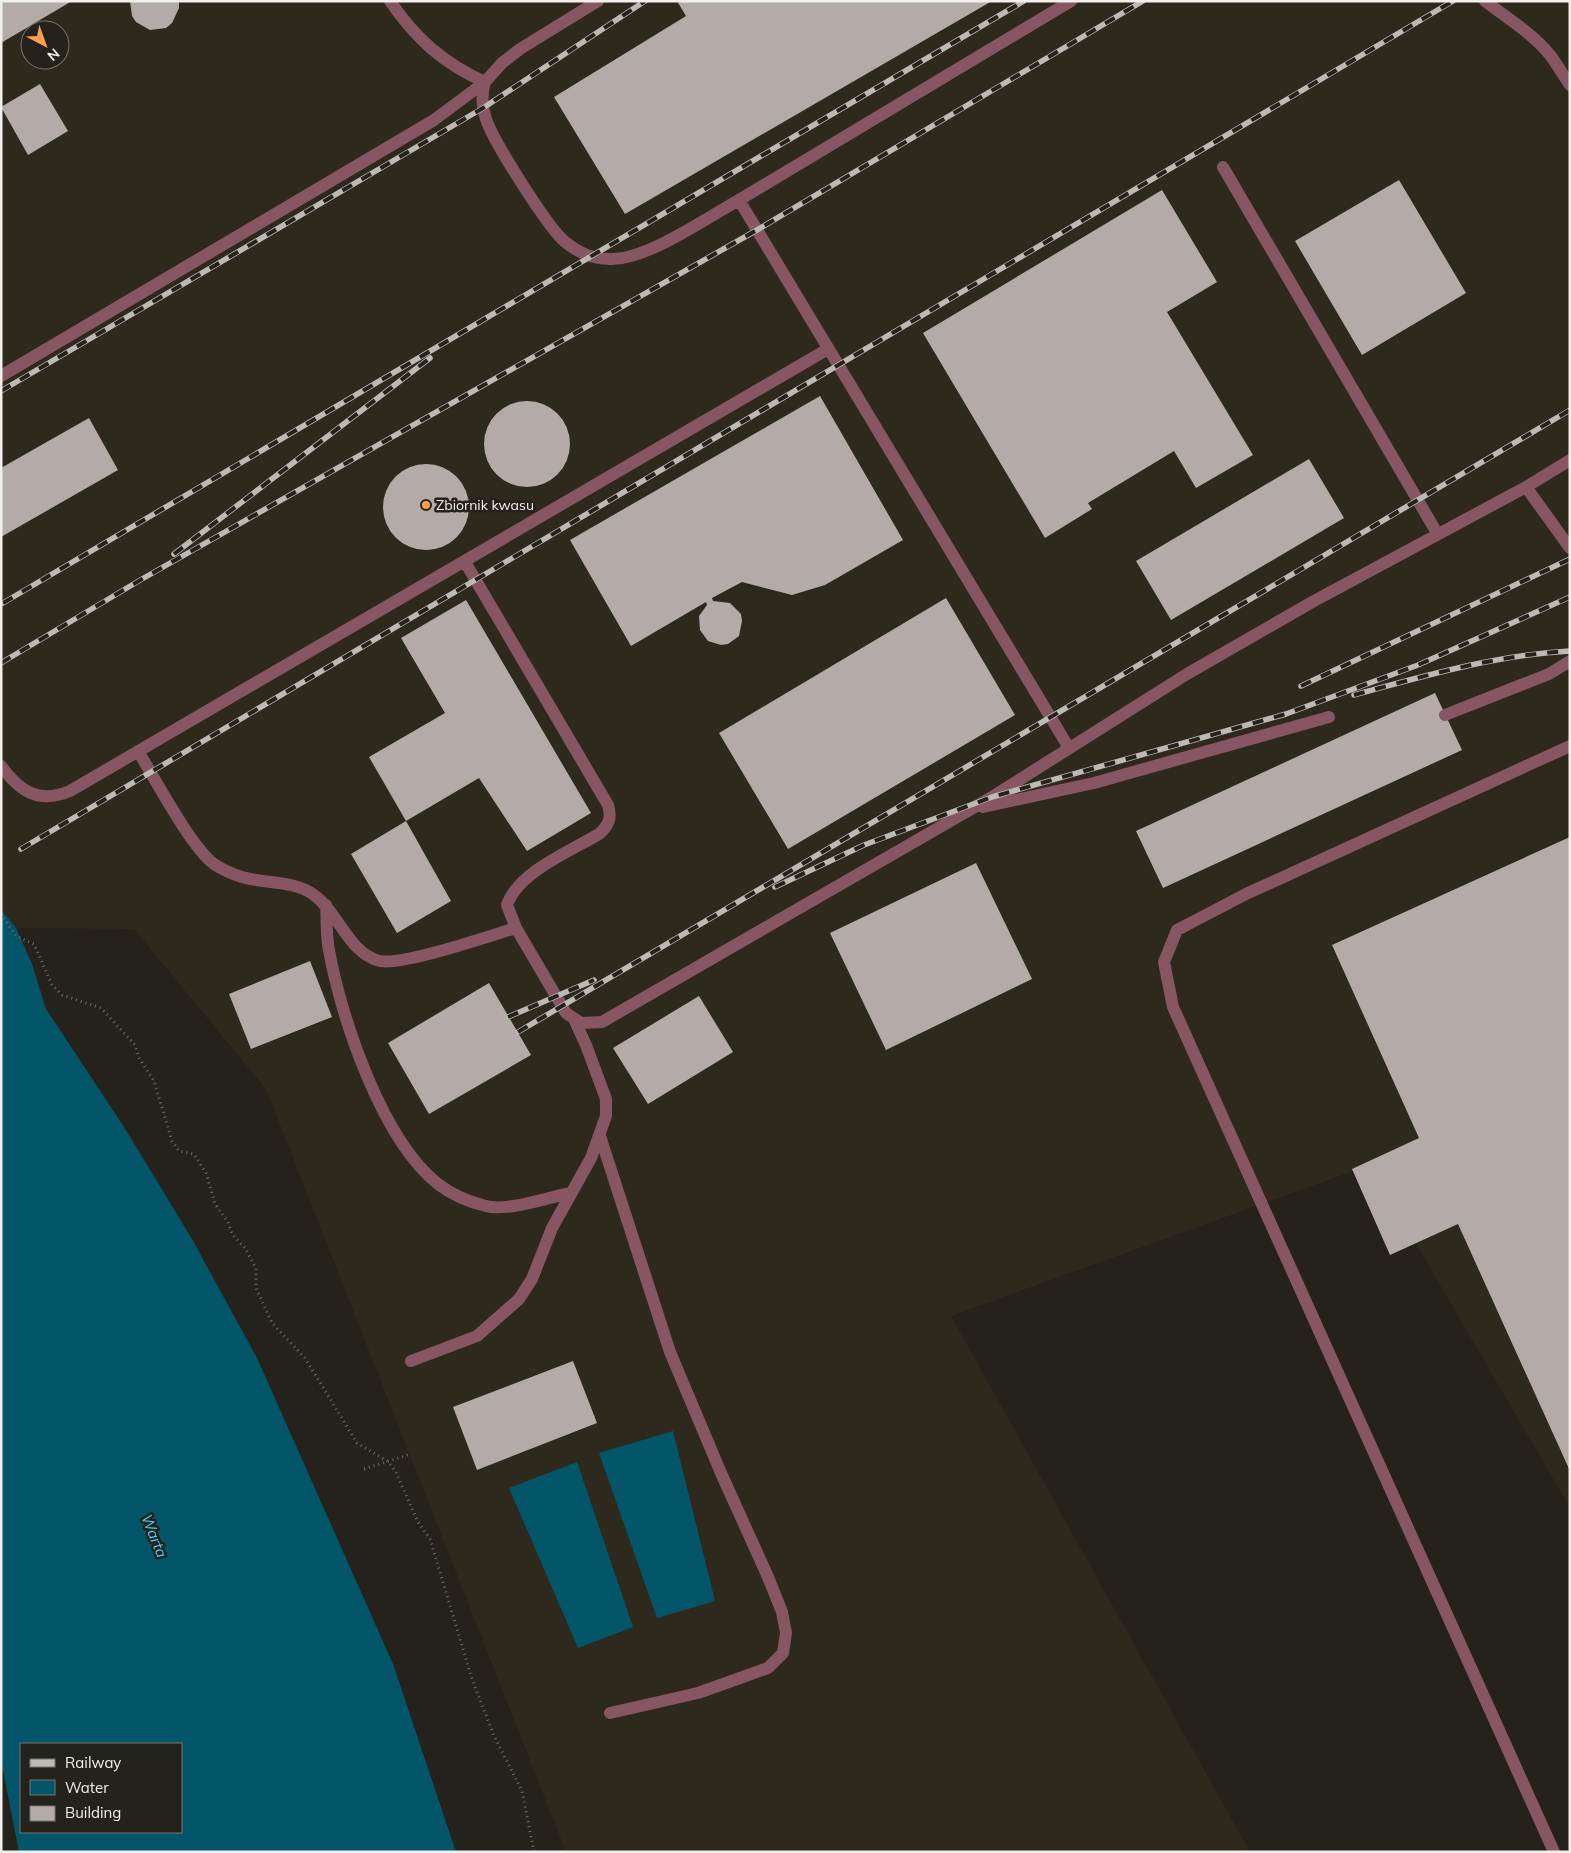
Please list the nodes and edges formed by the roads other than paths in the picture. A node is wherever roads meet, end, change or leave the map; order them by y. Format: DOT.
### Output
graph roads {
  1 [pos="390,1"];
  2 [pos="598,1"];
  3 [pos="1071,1"];
  4 [pos="1485,1"];
  5 [pos="1494,1"];
  6 [pos="1499,1"];
  7 [pos="485,82"];
  8 [pos="1570,85"];
  9 [pos="1223,167"];
  10 [pos="740,200"];
  11 [pos="828,349"];
  12 [pos="1,376"];
  13 [pos="1570,460"];
  14 [pos="1526,487"];
  15 [pos="1437,533"];
  16 [pos="1570,548"];
  17 [pos="465,562"];
  18 [pos="1570,661"];
  19 [pos="1445,715"];
  20 [pos="1329,717"];
  21 [pos="1570,746"];
  22 [pos="1069,748"];
  23 [pos="138,751"];
  24 [pos="1,766"];
  25 [pos="971,809"];
  26 [pos="326,905"];
  27 [pos="516,928"];
  28 [pos="574,1019"];
  29 [pos="600,1136"];
  30 [pos="571,1193"];
  31 [pos="411,1361"];
  32 [pos="610,1713"];
  33 [pos="1554,1852"];
  1 -- 7 [label="lane"];
  2 -- 7 [label="lane"];
  3 -- 10 [label="lane"];
  4 -- 8 [label="lane"];
  5 -- 6 [label="lane"];
  7 -- 10 [label="lane"];
  7 -- 12 [label="lane"];
  9 -- 15 [label="lane"];
  10 -- 11 [label="lane"];
  11 -- 17 [label="lane"];
  11 -- 22 [label="lane"];
  13 -- 14 [label="lane"];
  14 -- 15 [label="lane"];
  14 -- 16 [label="lane"];
  15 -- 22 [label="lane"];
  17 -- 23 [label="lane"];
  17 -- 27 [label="lane"];
  18 -- 19 [label="lane"];
  20 -- 25 [label="lane"];
  21 -- 33 [label="lane"];
  22 -- 25 [label="lane"];
  23 -- 24 [label="lane"];
  23 -- 26 [label="lane"];
  25 -- 28 [label="lane"];
  26 -- 27 [label="lane"];
  26 -- 30 [label="lane"];
  27 -- 28 [label="lane"];
  28 -- 29 [label="lane"];
  29 -- 30 [label="lane"];
  29 -- 32 [label="lane"];
  30 -- 31 [label="lane"];
}
